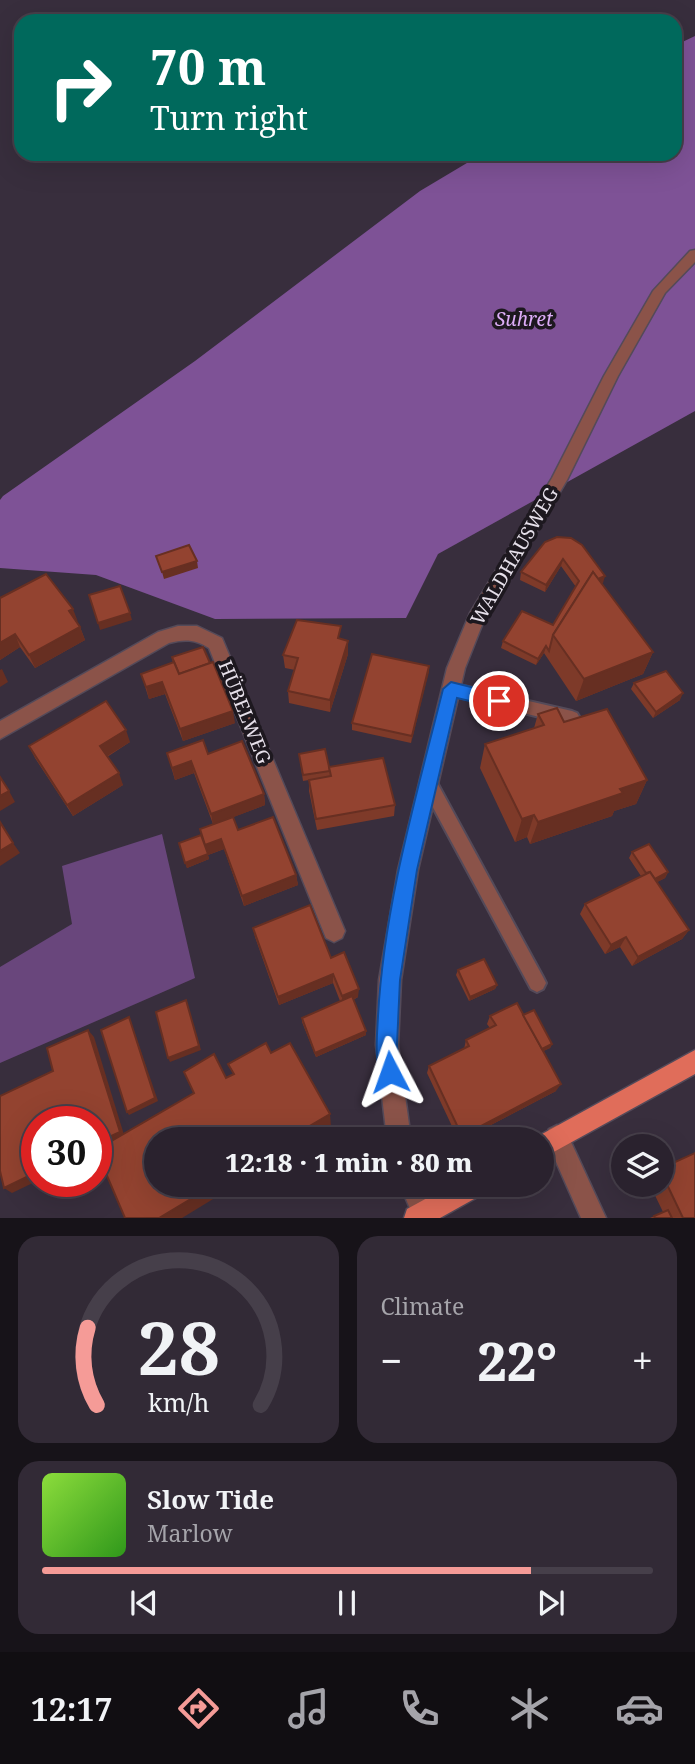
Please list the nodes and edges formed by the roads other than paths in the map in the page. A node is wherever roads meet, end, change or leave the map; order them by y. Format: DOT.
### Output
graph roads {
  1 [pos="695,254"];
  2 [pos="451,689"];
  3 [pos="572,718"];
  4 [pos="0,731"];
  5 [pos="428,782"];
  6 [pos="334,931"];
  7 [pos="537,984"];
  8 [pos="695,1061"];
  9 [pos="397,1127"];
  10 [pos="554,1139"];
  11 [pos="554,1150"];
  12 [pos="415,1197"];
  13 [pos="453,1197"];
  14 [pos="420,1216"];
  15 [pos="594,1218"];
  1 -- 2 [label="street, WALDHAUSWEG"];
  2 -- 3 [label="lane"];
  2 -- 5 [label="street, WALDHAUSWEG"];
  4 -- 6 [label="street, HÜBELWEG"];
  5 -- 7 [label="lane"];
  5 -- 9 [label="street, WALDHAUSWEG"];
  8 -- 10 [label="main road"];
  11 -- 15 [label="street"];
  12 -- 14 [label="street"];
  13 -- 14 [label="main road"];
}
